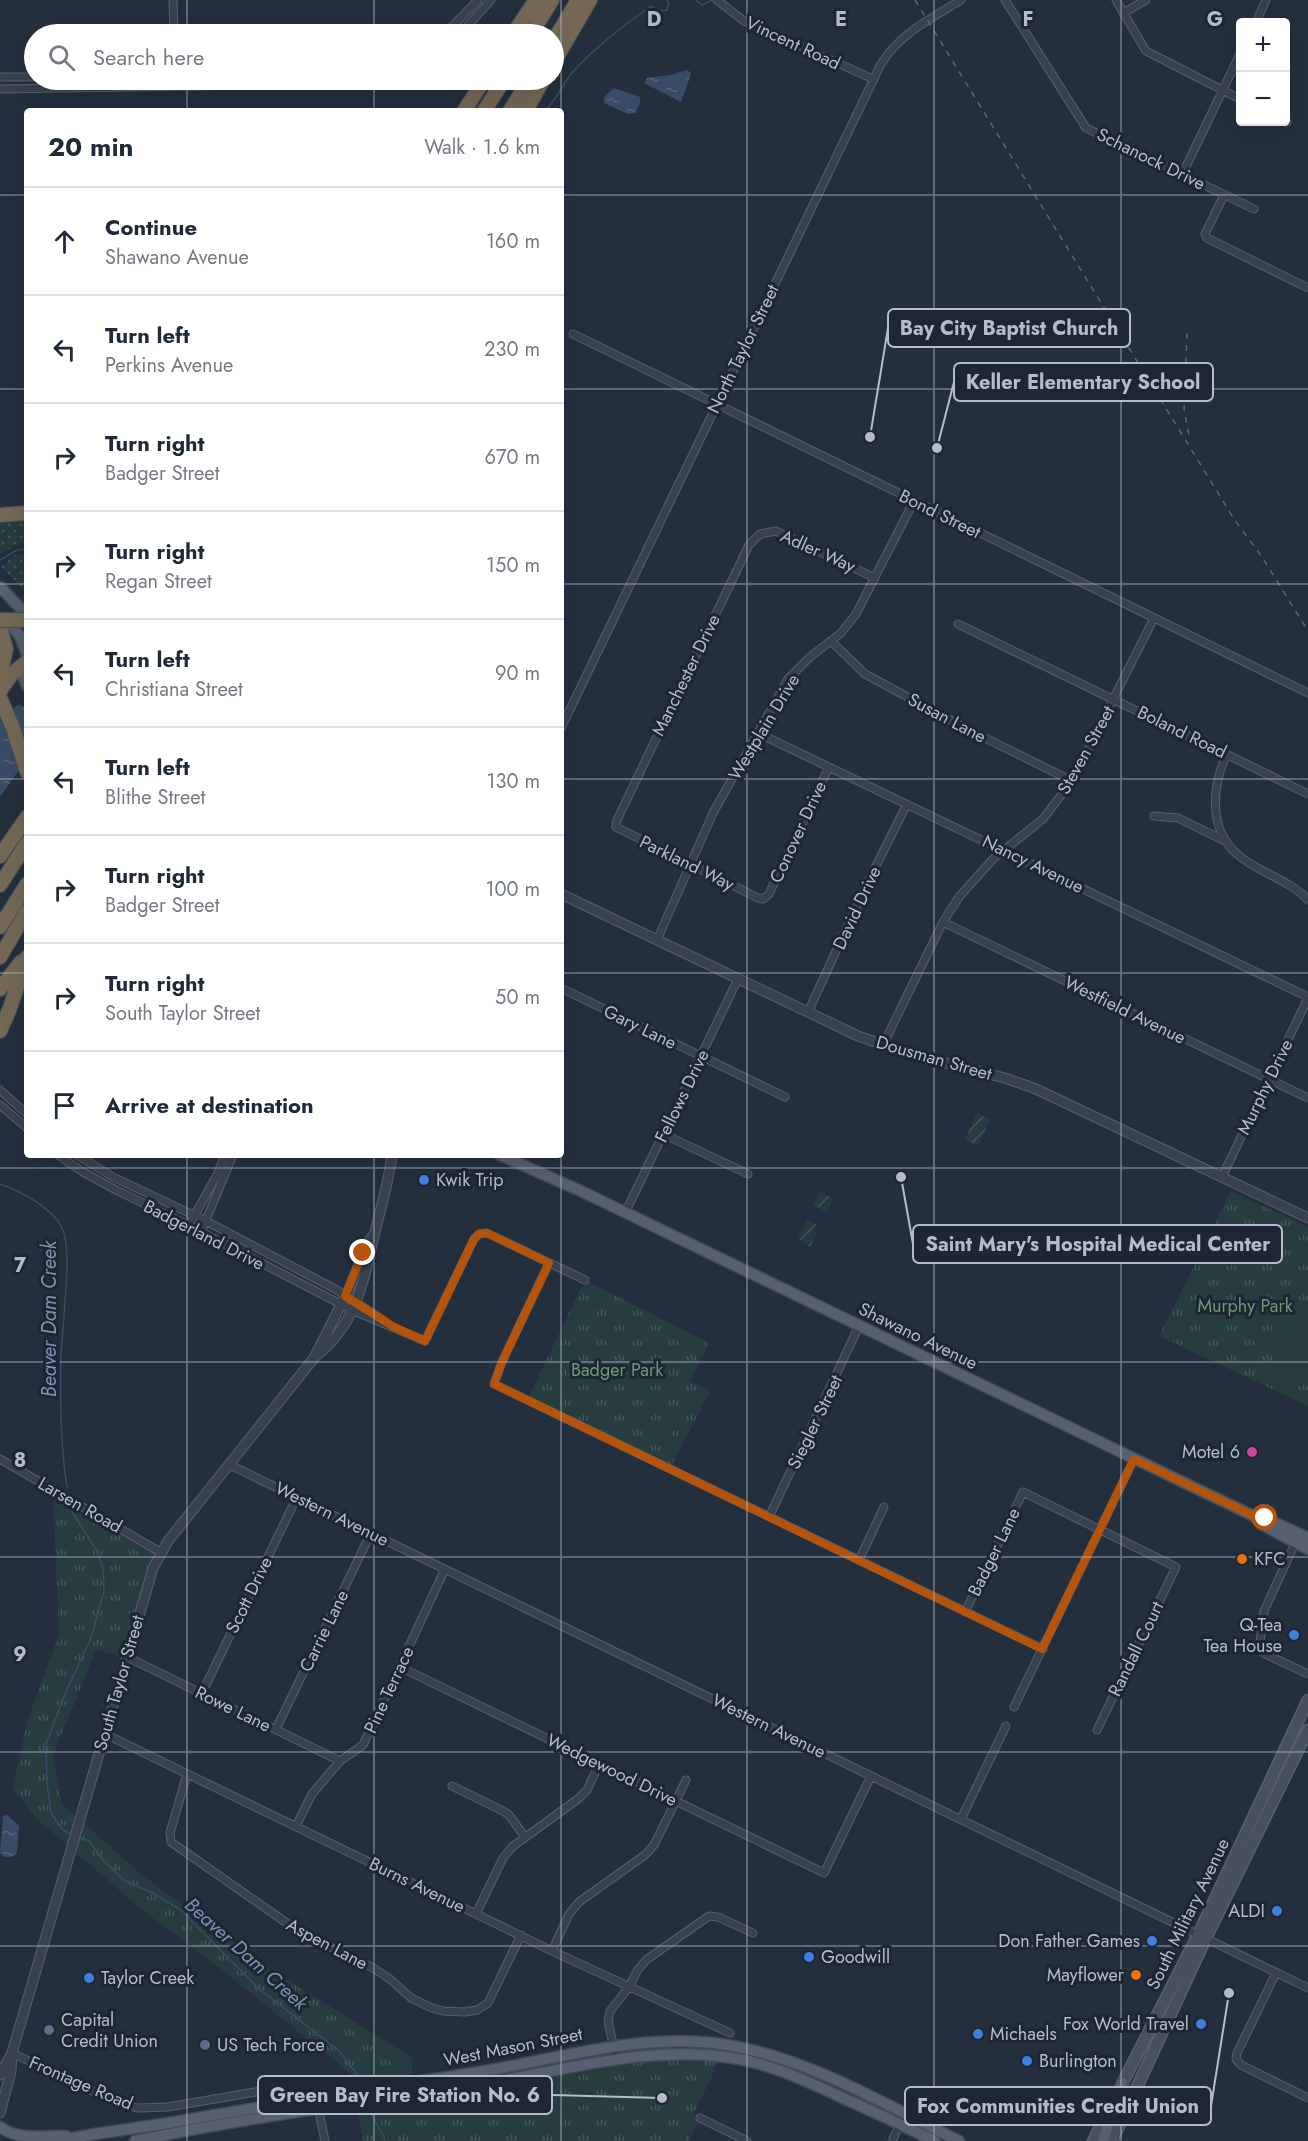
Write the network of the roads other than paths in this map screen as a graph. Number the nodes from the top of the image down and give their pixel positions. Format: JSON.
{"nodes":[{"id":1,"x":173,"y":0,"type":"edge"},
{"id":2,"x":478,"y":0,"type":"edge"},
{"id":3,"x":491,"y":0,"type":"edge"},
{"id":4,"x":536,"y":0,"type":"edge"},
{"id":5,"x":552,"y":0,"type":"edge"},
{"id":6,"x":578,"y":0,"type":"edge"},
{"id":7,"x":590,"y":0,"type":"edge"},
{"id":8,"x":717,"y":0,"type":"edge"},
{"id":9,"x":962,"y":0,"type":"edge"},
{"id":10,"x":1005,"y":0,"type":"edge"},
{"id":11,"x":1116,"y":0,"type":"edge"},
{"id":12,"x":1146,"y":0,"type":"edge"},
{"id":13,"x":1266,"y":0,"type":"edge"},
{"id":14,"x":1124,"y":13,"type":"junction"},
{"id":15,"x":1258,"y":18,"type":"edge"},
{"id":16,"x":174,"y":24,"type":"edge"},
{"id":17,"x":455,"y":24,"type":"edge"},
{"id":18,"x":469,"y":24,"type":"edge"},
{"id":19,"x":520,"y":24,"type":"edge"},
{"id":20,"x":537,"y":24,"type":"edge"},
{"id":21,"x":564,"y":24,"type":"edge"},
{"id":22,"x":564,"y":45,"type":"edge"},
{"id":23,"x":1236,"y":63,"type":"edge"},
{"id":24,"x":0,"y":77,"type":"edge"},
{"id":25,"x":24,"y":77,"type":"edge"},
{"id":26,"x":873,"y":79,"type":"junction"},
{"id":27,"x":24,"y":88,"type":"edge"},
{"id":28,"x":0,"y":89,"type":"edge"},
{"id":29,"x":478,"y":90,"type":"edge"},
{"id":30,"x":498,"y":90,"type":"edge"},
{"id":31,"x":523,"y":90,"type":"edge"},
{"id":32,"x":538,"y":90,"type":"edge"},
{"id":33,"x":1224,"y":90,"type":"junction"},
{"id":34,"x":1236,"y":97,"type":"edge"},
{"id":35,"x":466,"y":108,"type":"edge"},
{"id":36,"x":486,"y":108,"type":"edge"},
{"id":37,"x":512,"y":108,"type":"edge"},
{"id":38,"x":528,"y":108,"type":"edge"},
{"id":39,"x":1182,"y":173,"type":"junction"},
{"id":40,"x":1224,"y":195,"type":"junction"},
{"id":41,"x":1254,"y":209,"type":"dead end"},
{"id":42,"x":1308,"y":288,"type":"edge"},
{"id":43,"x":573,"y":334,"type":"dead end"},
{"id":44,"x":717,"y":405,"type":"junction"},
{"id":45,"x":914,"y":501,"type":"junction"},
{"id":46,"x":24,"y":513,"type":"edge"},
{"id":47,"x":0,"y":515,"type":"edge"},
{"id":48,"x":760,"y":534,"type":"joint"},
{"id":49,"x":875,"y":578,"type":"junction"},
{"id":50,"x":0,"y":587,"type":"edge"},
{"id":51,"x":24,"y":612,"type":"edge"},
{"id":52,"x":0,"y":614,"type":"edge"},
{"id":53,"x":1155,"y":618,"type":"junction"},
{"id":54,"x":0,"y":620,"type":"edge"},
{"id":55,"x":24,"y":620,"type":"edge"},
{"id":56,"x":958,"y":624,"type":"dead end"},
{"id":57,"x":0,"y":627,"type":"edge"},
{"id":58,"x":832,"y":642,"type":"junction"},
{"id":59,"x":24,"y":651,"type":"edge"},
{"id":60,"x":24,"y":661,"type":"edge"},
{"id":61,"x":0,"y":676,"type":"edge"},
{"id":62,"x":0,"y":691,"type":"edge"},
{"id":63,"x":1308,"y":693,"type":"edge"},
{"id":64,"x":0,"y":698,"type":"edge"},
{"id":65,"x":1114,"y":699,"type":"junction"},
{"id":66,"x":564,"y":722,"type":"edge"},
{"id":67,"x":758,"y":733,"type":"junction"},
{"id":68,"x":1227,"y":754,"type":"junction"},
{"id":69,"x":24,"y":763,"type":"edge"},
{"id":70,"x":829,"y":767,"type":"junction"},
{"id":71,"x":1072,"y":781,"type":"junction"},
{"id":72,"x":1308,"y":794,"type":"edge"},
{"id":73,"x":907,"y":804,"type":"junction"},
{"id":74,"x":1154,"y":816,"type":"dead end"},
{"id":75,"x":616,"y":820,"type":"joint"},
{"id":76,"x":24,"y":821,"type":"edge"},
{"id":77,"x":1227,"y":842,"type":"junction"},
{"id":78,"x":24,"y":848,"type":"edge"},
{"id":79,"x":1004,"y":850,"type":"junction"},
{"id":80,"x":0,"y":856,"type":"edge"},
{"id":81,"x":690,"y":866,"type":"junction"},
{"id":82,"x":0,"y":885,"type":"edge"},
{"id":83,"x":24,"y":889,"type":"edge"},
{"id":84,"x":564,"y":895,"type":"edge"},
{"id":85,"x":766,"y":898,"type":"joint"},
{"id":86,"x":1308,"y":900,"type":"edge"},
{"id":87,"x":24,"y":916,"type":"edge"},
{"id":88,"x":943,"y":922,"type":"junction"},
{"id":89,"x":0,"y":927,"type":"edge"},
{"id":90,"x":657,"y":940,"type":"junction"},
{"id":91,"x":0,"y":957,"type":"edge"},
{"id":92,"x":24,"y":960,"type":"edge"},
{"id":93,"x":24,"y":965,"type":"edge"},
{"id":94,"x":738,"y":979,"type":"junction"},
{"id":95,"x":0,"y":989,"type":"edge"},
{"id":96,"x":564,"y":989,"type":"edge"},
{"id":97,"x":1308,"y":997,"type":"edge"},
{"id":98,"x":808,"y":1012,"type":"junction"},
{"id":99,"x":0,"y":1031,"type":"edge"},
{"id":100,"x":884,"y":1045,"type":"junction"},
{"id":101,"x":700,"y":1056,"type":"junction"},
{"id":102,"x":1269,"y":1079,"type":"junction"},
{"id":103,"x":0,"y":1090,"type":"edge"},
{"id":104,"x":785,"y":1097,"type":"dead end"},
{"id":105,"x":1308,"y":1098,"type":"edge"},
{"id":106,"x":0,"y":1104,"type":"edge"},
{"id":107,"x":24,"y":1111,"type":"edge"},
{"id":108,"x":24,"y":1125,"type":"edge"},
{"id":109,"x":663,"y":1134,"type":"junction"},
{"id":110,"x":63,"y":1158,"type":"edge"},
{"id":111,"x":82,"y":1158,"type":"edge"},
{"id":112,"x":224,"y":1158,"type":"edge"},
{"id":113,"x":232,"y":1158,"type":"edge"},
{"id":114,"x":392,"y":1158,"type":"edge"},
{"id":115,"x":507,"y":1158,"type":"edge"},
{"id":116,"x":523,"y":1158,"type":"edge"},
{"id":117,"x":748,"y":1174,"type":"dead end"},
{"id":118,"x":1222,"y":1176,"type":"junction"},
{"id":119,"x":565,"y":1184,"type":"junction"},
{"id":120,"x":625,"y":1213,"type":"junction"},
{"id":121,"x":194,"y":1216,"type":"junction"},
{"id":122,"x":1308,"y":1218,"type":"edge"},
{"id":123,"x":206,"y":1221,"type":"junction"},
{"id":124,"x":189,"y":1226,"type":"junction"},
{"id":125,"x":201,"y":1232,"type":"junction"},
{"id":126,"x":374,"y":1234,"type":"junction"},
{"id":127,"x":549,"y":1263,"type":"junction"},
{"id":128,"x":585,"y":1280,"type":"dead end"},
{"id":129,"x":343,"y":1300,"type":"junction"},
{"id":130,"x":354,"y":1307,"type":"junction"},
{"id":131,"x":859,"y":1326,"type":"junction"},
{"id":132,"x":314,"y":1358,"type":"junction"},
{"id":133,"x":0,"y":1459,"type":"edge"},
{"id":134,"x":1134,"y":1459,"type":"junction"},
{"id":135,"x":230,"y":1465,"type":"junction"},
{"id":136,"x":297,"y":1497,"type":"junction"},
{"id":137,"x":884,"y":1507,"type":"dead end"},
{"id":138,"x":769,"y":1517,"type":"junction"},
{"id":139,"x":1100,"y":1530,"type":"junction"},
{"id":140,"x":371,"y":1533,"type":"junction"},
{"id":141,"x":1301,"y":1538,"type":"edge"},
{"id":142,"x":1308,"y":1549,"type":"edge"},
{"id":143,"x":160,"y":1552,"type":"junction"},
{"id":144,"x":859,"y":1560,"type":"junction"},
{"id":145,"x":445,"y":1569,"type":"junction"},
{"id":146,"x":966,"y":1612,"type":"junction"},
{"id":147,"x":1042,"y":1649,"type":"junction"},
{"id":148,"x":127,"y":1657,"type":"junction"},
{"id":149,"x":400,"y":1667,"type":"junction"},
{"id":150,"x":1308,"y":1674,"type":"edge"},
{"id":151,"x":202,"y":1693,"type":"junction"},
{"id":152,"x":1308,"y":1700,"type":"edge"},
{"id":153,"x":1014,"y":1707,"type":"dead end"},
{"id":154,"x":1005,"y":1726,"type":"dead end"},
{"id":155,"x":276,"y":1729,"type":"junction"},
{"id":156,"x":1096,"y":1730,"type":"dead end"},
{"id":157,"x":1308,"y":1730,"type":"edge"},
{"id":158,"x":105,"y":1734,"type":"junction"},
{"id":159,"x":340,"y":1761,"type":"junction"},
{"id":160,"x":599,"y":1764,"type":"junction"},
{"id":161,"x":187,"y":1774,"type":"junction"},
{"id":162,"x":871,"y":1776,"type":"junction"},
{"id":163,"x":686,"y":1780,"type":"dead end"},
{"id":164,"x":452,"y":1786,"type":"dead end"},
{"id":165,"x":675,"y":1801,"type":"junction"},
{"id":166,"x":961,"y":1819,"type":"junction"},
{"id":167,"x":296,"y":1826,"type":"junction"},
{"id":168,"x":525,"y":1837,"type":"junction"},
{"id":169,"x":476,"y":1914,"type":"junction"},
{"id":170,"x":753,"y":1933,"type":"dead end"},
{"id":171,"x":521,"y":1935,"type":"junction"},
{"id":172,"x":1202,"y":1936,"type":"junction"},
{"id":173,"x":552,"y":1951,"type":"junction"},
{"id":174,"x":1276,"y":1972,"type":"junction"},
{"id":175,"x":629,"y":1987,"type":"junction"},
{"id":176,"x":1308,"y":1988,"type":"edge"},
{"id":177,"x":730,"y":2033,"type":"dead end"},
{"id":178,"x":612,"y":2046,"type":"junction"},
{"id":179,"x":12,"y":2053,"type":"junction"},
{"id":180,"x":615,"y":2058,"type":"junction"},
{"id":181,"x":0,"y":2075,"type":"edge"},
{"id":182,"x":1122,"y":2083,"type":"junction"},
{"id":183,"x":1308,"y":2098,"type":"edge"},
{"id":184,"x":318,"y":2103,"type":"junction"},
{"id":185,"x":0,"y":2113,"type":"edge"},
{"id":186,"x":700,"y":2118,"type":"dead end"},
{"id":187,"x":900,"y":2124,"type":"junction"},
{"id":188,"x":0,"y":2127,"type":"edge"},
{"id":189,"x":76,"y":2137,"type":"junction"},
{"id":190,"x":732,"y":2138,"type":"edge"},
{"id":191,"x":58,"y":2141,"type":"edge"},
{"id":192,"x":135,"y":2141,"type":"edge"},
{"id":193,"x":325,"y":2141,"type":"edge"},
{"id":194,"x":747,"y":2141,"type":"edge"},
{"id":195,"x":892,"y":2141,"type":"edge"},
{"id":196,"x":935,"y":2141,"type":"edge"},
{"id":197,"x":959,"y":2141,"type":"edge"},
{"id":198,"x":1093,"y":2141,"type":"edge"},
{"id":199,"x":1103,"y":2141,"type":"edge"},
{"id":200,"x":1112,"y":2141,"type":"edge"}],
"edges":[{"from":1,"to":16,"type":"street"},
{"from":2,"to":17,"type":"street"},
{"from":3,"to":18,"type":"street"},
{"from":4,"to":19,"type":"highway"},
{"from":5,"to":20,"type":"highway"},
{"from":6,"to":21,"type":"highway"},
{"from":7,"to":22,"type":"highway"},
{"from":8,"to":26,"type":"street","name":"Vincent Road"},
{"from":9,"to":26,"type":"street","name":"North Taylor Street"},
{"from":10,"to":39,"type":"street","name":"Schanock Drive"},
{"from":11,"to":14,"type":"street"},
{"from":12,"to":14,"type":"street"},
{"from":13,"to":15,"type":"street"},
{"from":14,"to":33,"type":"street"},
{"from":23,"to":33,"type":"street"},
{"from":24,"to":25,"type":"street"},
{"from":26,"to":44,"type":"street","name":"North Taylor Street"},
{"from":27,"to":28,"type":"street"},
{"from":29,"to":35,"type":"highway"},
{"from":30,"to":36,"type":"highway"},
{"from":31,"to":37,"type":"highway"},
{"from":32,"to":38,"type":"highway"},
{"from":33,"to":34,"type":"street"},
{"from":33,"to":39,"type":"street"},
{"from":39,"to":40,"type":"street","name":"Schanock Drive"},
{"from":40,"to":41,"type":"street","name":"Schanock Drive"},
{"from":40,"to":42,"type":"street"},
{"from":43,"to":44,"type":"street","name":"Bond Street"},
{"from":44,"to":45,"type":"street","name":"Bond Street"},
{"from":44,"to":66,"type":"street","name":"North Taylor Street"},
{"from":45,"to":49,"type":"street","name":"Westplain Drive"},
{"from":45,"to":53,"type":"street","name":"Bond Street"},
{"from":46,"to":47,"type":"highway"},
{"from":48,"to":49,"type":"street","name":"Adler Way"},
{"from":48,"to":75,"type":"street","name":"Manchester Drive"},
{"from":49,"to":58,"type":"street","name":"Westplain Drive"},
{"from":50,"to":51,"type":"main road"},
{"from":52,"to":59,"type":"main road"},
{"from":53,"to":63,"type":"street","name":"Bond Street"},
{"from":53,"to":65,"type":"street","name":"Steven Street"},
{"from":54,"to":55,"type":"highway","bridge":true},
{"from":56,"to":65,"type":"street","name":"Boland Road"},
{"from":57,"to":61,"type":"highway"},
{"from":58,"to":67,"type":"street","name":"Westplain Drive"},
{"from":58,"to":71,"type":"street","name":"Susan Lane"},
{"from":60,"to":62,"type":"highway"},
{"from":64,"to":69,"type":"highway"},
{"from":65,"to":68,"type":"street","name":"Boland Road"},
{"from":65,"to":71,"type":"street","name":"Steven Street"},
{"from":67,"to":70,"type":"street","name":"Nancy Avenue"},
{"from":67,"to":81,"type":"street","name":"Westplain Drive"},
{"from":68,"to":72,"type":"street","name":"Boland Road"},
{"from":68,"to":77,"type":"street"},
{"from":70,"to":73,"type":"street","name":"Nancy Avenue"},
{"from":70,"to":85,"type":"street","name":"Conover Drive"},
{"from":71,"to":79,"type":"street","name":"Steven Street"},
{"from":73,"to":79,"type":"street","name":"Nancy Avenue"},
{"from":73,"to":98,"type":"street","name":"David Drive"},
{"from":74,"to":77,"type":"street"},
{"from":75,"to":81,"type":"street","name":"Parkland Way"},
{"from":76,"to":80,"type":"highway"},
{"from":77,"to":86,"type":"street"},
{"from":78,"to":82,"type":"highway"},
{"from":79,"to":88,"type":"street","name":"Steven Street"},
{"from":79,"to":97,"type":"street","name":"Nancy Avenue"},
{"from":81,"to":85,"type":"street","name":"Parkland Way"},
{"from":81,"to":90,"type":"street","name":"Westplain Drive"},
{"from":83,"to":89,"type":"highway"},
{"from":84,"to":90,"type":"street","name":"Dousman Street"},
{"from":87,"to":91,"type":"highway"},
{"from":88,"to":100,"type":"street","name":"Steven Street"},
{"from":88,"to":102,"type":"street","name":"Westfield Avenue"},
{"from":90,"to":94,"type":"street","name":"Dousman Street"},
{"from":92,"to":95,"type":"highway"},
{"from":93,"to":99,"type":"highway"},
{"from":94,"to":98,"type":"street","name":"Dousman Street"},
{"from":94,"to":101,"type":"street","name":"Fellows Drive"},
{"from":96,"to":101,"type":"street","name":"Gary Lane"},
{"from":97,"to":102,"type":"street","name":"Murphy Drive"},
{"from":98,"to":100,"type":"street","name":"Dousman Street"},
{"from":100,"to":118,"type":"street","name":"Dousman Street"},
{"from":101,"to":104,"type":"street","name":"Gary Lane"},
{"from":101,"to":109,"type":"street","name":"Fellows Drive"},
{"from":102,"to":105,"type":"street","name":"Westfield Avenue"},
{"from":102,"to":118,"type":"street","name":"Murphy Drive"},
{"from":103,"to":107,"type":"street"},
{"from":106,"to":108,"type":"street"},
{"from":109,"to":117,"type":"street"},
{"from":109,"to":120,"type":"street","name":"Fellows Drive"},
{"from":110,"to":124,"type":"street","name":"Badgerland Drive"},
{"from":111,"to":121,"type":"street","name":"Badgerland Drive"},
{"from":112,"to":121,"type":"street"},
{"from":113,"to":123,"type":"street"},
{"from":114,"to":126,"type":"street","name":"South Taylor Street"},
{"from":115,"to":119,"type":"main road","name":"Shawano Avenue"},
{"from":116,"to":119,"type":"main road","name":"Shawano Avenue"},
{"from":118,"to":122,"type":"street","name":"Dousman Street"},
{"from":119,"to":120,"type":"main road","name":"Shawano Avenue"},
{"from":120,"to":131,"type":"main road","name":"Shawano Avenue"},
{"from":121,"to":123,"type":"street","name":"Badgerland Drive"},
{"from":121,"to":124,"type":"street"},
{"from":123,"to":125,"type":"street"},
{"from":123,"to":129,"type":"street","name":"Badgerland Drive"},
{"from":124,"to":125,"type":"street","name":"Badgerland Drive"},
{"from":125,"to":129,"type":"street","name":"Badgerland Drive"},
{"from":126,"to":129,"type":"street","name":"South Taylor Street"},
{"from":126,"to":130,"type":"street","name":"South Taylor Street"},
{"from":127,"to":128,"type":"street"},
{"from":127,"to":130,"type":"street","name":"Badgerland Drive"},
{"from":127,"to":138,"type":"street"},
{"from":129,"to":130,"type":"street","name":"Badgerland Drive"},
{"from":129,"to":132,"type":"street","name":"South Taylor Street"},
{"from":130,"to":132,"type":"street","name":"South Taylor Street"},
{"from":131,"to":134,"type":"main road","name":"Shawano Avenue"},
{"from":131,"to":138,"type":"street","name":"Siegler Street"},
{"from":132,"to":135,"type":"street","name":"South Taylor Street"},
{"from":133,"to":143,"type":"street","name":"Larsen Road"},
{"from":134,"to":139,"type":"street"},
{"from":134,"to":141,"type":"main road","name":"Shawano Avenue"},
{"from":135,"to":136,"type":"street","name":"Western Avenue"},
{"from":135,"to":143,"type":"street","name":"South Taylor Street"},
{"from":136,"to":140,"type":"street","name":"Western Avenue"},
{"from":136,"to":151,"type":"street","name":"Scott Drive"},
{"from":137,"to":144,"type":"street"},
{"from":138,"to":144,"type":"street"},
{"from":139,"to":146,"type":"street","name":"Badger Lane"},
{"from":139,"to":147,"type":"street"},
{"from":139,"to":156,"type":"street","name":"Randall Court"},
{"from":140,"to":145,"type":"street","name":"Western Avenue"},
{"from":140,"to":155,"type":"street","name":"Carrie Lane"},
{"from":141,"to":142,"type":"main road","name":"Shawano Avenue"},
{"from":141,"to":150,"type":"street"},
{"from":143,"to":148,"type":"street","name":"South Taylor Street"},
{"from":144,"to":146,"type":"street"},
{"from":145,"to":149,"type":"street","name":"Pine Terrace"},
{"from":145,"to":162,"type":"street","name":"Western Avenue"},
{"from":146,"to":147,"type":"street"},
{"from":147,"to":153,"type":"street"},
{"from":148,"to":151,"type":"street","name":"Rowe Lane"},
{"from":148,"to":158,"type":"street","name":"South Taylor Street"},
{"from":149,"to":159,"type":"street","name":"Pine Terrace"},
{"from":149,"to":160,"type":"street","name":"Wedgewood Drive"},
{"from":151,"to":155,"type":"street","name":"Rowe Lane"},
{"from":152,"to":172,"type":"main road","name":"South Military Avenue"},
{"from":154,"to":166,"type":"street"},
{"from":155,"to":159,"type":"street","name":"Rowe Lane"},
{"from":157,"to":172,"type":"main road","name":"South Military Avenue"},
{"from":158,"to":161,"type":"street","name":"Burns Avenue"},
{"from":158,"to":179,"type":"street","name":"South Taylor Street"},
{"from":159,"to":167,"type":"street","name":"Pine Terrace"},
{"from":160,"to":165,"type":"street","name":"Wedgewood Drive"},
{"from":160,"to":168,"type":"street"},
{"from":161,"to":167,"type":"street","name":"Burns Avenue"},
{"from":161,"to":171,"type":"street","name":"Aspen Lane"},
{"from":162,"to":165,"type":"street","name":"Wedgewood Drive"},
{"from":162,"to":166,"type":"street","name":"Western Avenue"},
{"from":163,"to":165,"type":"street"},
{"from":164,"to":168,"type":"street"},
{"from":165,"to":173,"type":"street"},
{"from":166,"to":172,"type":"street","name":"Western Avenue"},
{"from":167,"to":169,"type":"street","name":"Burns Avenue"},
{"from":168,"to":169,"type":"street"},
{"from":169,"to":171,"type":"street","name":"Burns Avenue"},
{"from":170,"to":175,"type":"street"},
{"from":171,"to":173,"type":"street","name":"Burns Avenue"},
{"from":172,"to":174,"type":"street","name":"Western Avenue"},
{"from":172,"to":182,"type":"main road","name":"South Military Avenue"},
{"from":172,"to":200,"type":"main road","name":"South Military Avenue"},
{"from":173,"to":175,"type":"street","name":"Burns Avenue"},
{"from":174,"to":176,"type":"street","name":"Western Avenue"},
{"from":174,"to":183,"type":"street"},
{"from":175,"to":177,"type":"street","name":"Burns Avenue"},
{"from":175,"to":178,"type":"street"},
{"from":178,"to":180,"type":"street"},
{"from":178,"to":184,"type":"main road","name":"West Mason Street"},
{"from":178,"to":197,"type":"main road","name":"West Mason Street"},
{"from":179,"to":181,"type":"street","name":"South Taylor Street"},
{"from":179,"to":184,"type":"street","name":"Frontage Road"},
{"from":179,"to":185,"type":"street","name":"South Taylor Street"},
{"from":180,"to":184,"type":"main road","name":"West Mason Street"},
{"from":180,"to":187,"type":"main road","name":"West Mason Street"},
{"from":182,"to":198,"type":"main road","name":"South Military Avenue"},
{"from":182,"to":199,"type":"main road"},
{"from":184,"to":189,"type":"main road","name":"West Mason Street"},
{"from":184,"to":192,"type":"main road","name":"West Mason Street"},
{"from":184,"to":193,"type":"street"},
{"from":186,"to":190,"type":"street"},
{"from":187,"to":195,"type":"street"},
{"from":187,"to":196,"type":"main road","name":"West Mason Street"},
{"from":188,"to":189,"type":"main road"},
{"from":189,"to":191,"type":"main road","name":"West Mason Street"},
{"from":190,"to":194,"type":"street"}]}
